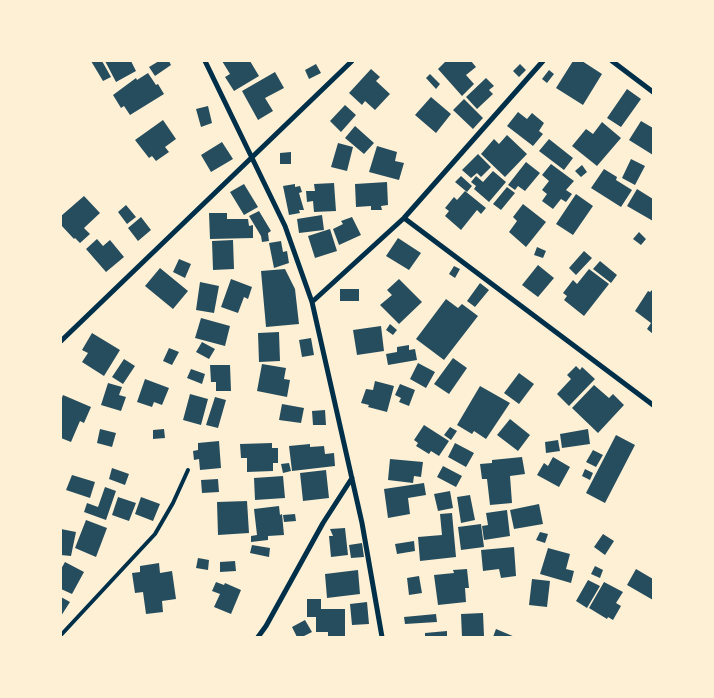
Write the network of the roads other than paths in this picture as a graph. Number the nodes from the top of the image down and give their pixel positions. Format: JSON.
{"nodes":[{"id":1,"x":205,"y":61,"type":"edge"},
{"id":2,"x":352,"y":61,"type":"edge"},
{"id":3,"x":544,"y":61,"type":"edge"},
{"id":4,"x":612,"y":61,"type":"edge"},
{"id":5,"x":653,"y":92,"type":"edge"},
{"id":6,"x":251,"y":157,"type":"junction"},
{"id":7,"x":404,"y":218,"type":"junction"},
{"id":8,"x":312,"y":302,"type":"junction"},
{"id":9,"x":61,"y":341,"type":"edge"},
{"id":10,"x":653,"y":405,"type":"edge"},
{"id":11,"x":188,"y":470,"type":"dead end"},
{"id":12,"x":352,"y":478,"type":"junction"},
{"id":13,"x":61,"y":635,"type":"edge"},
{"id":14,"x":258,"y":637,"type":"edge"},
{"id":15,"x":382,"y":637,"type":"edge"}],
"edges":[{"from":1,"to":6,"type":"street"},
{"from":2,"to":6,"type":"street"},
{"from":3,"to":7,"type":"street"},
{"from":4,"to":5,"type":"street"},
{"from":6,"to":8,"type":"street"},
{"from":6,"to":9,"type":"street"},
{"from":7,"to":8,"type":"street"},
{"from":7,"to":10,"type":"street"},
{"from":8,"to":12,"type":"street"},
{"from":11,"to":13,"type":"lane"},
{"from":12,"to":14,"type":"street"},
{"from":12,"to":15,"type":"street"}]}
